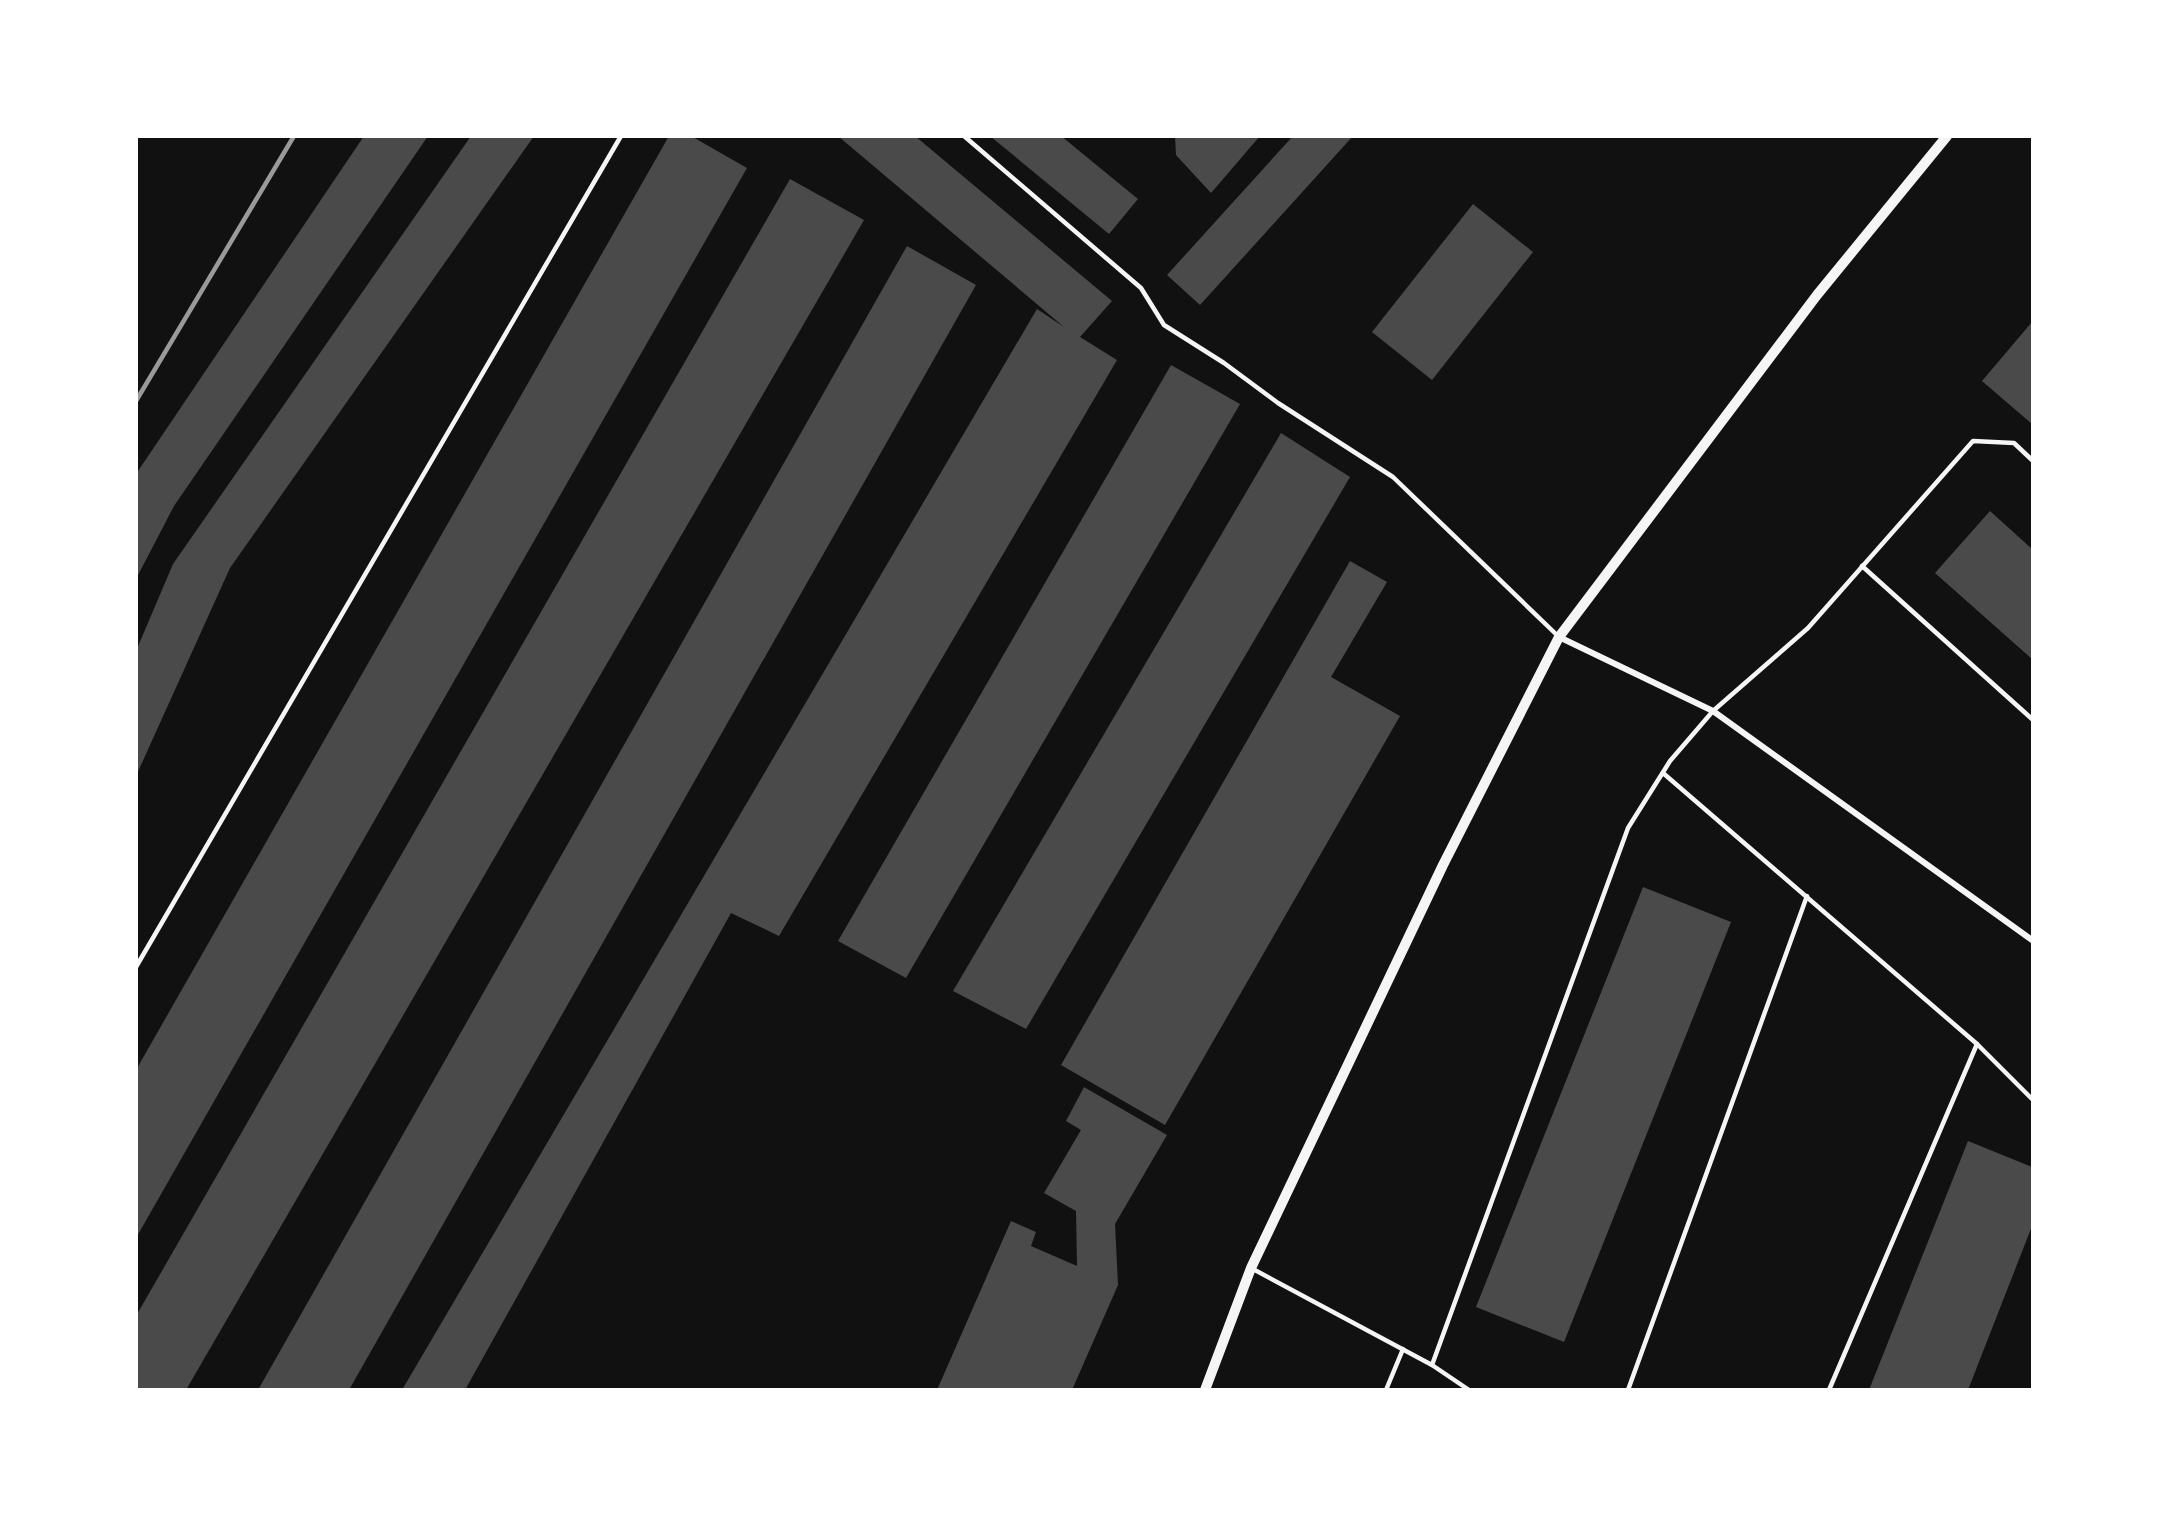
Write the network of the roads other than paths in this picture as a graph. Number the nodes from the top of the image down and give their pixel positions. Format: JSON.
{"nodes":[{"id":1,"x":621,"y":136,"type":"edge"},
{"id":2,"x":964,"y":136,"type":"edge"},
{"id":3,"x":1947,"y":136,"type":"edge"},
{"id":4,"x":2032,"y":460,"type":"edge"},
{"id":5,"x":1862,"y":566,"type":"junction"},
{"id":6,"x":1559,"y":637,"type":"junction"},
{"id":7,"x":1713,"y":711,"type":"junction"},
{"id":8,"x":2032,"y":719,"type":"edge"},
{"id":9,"x":1662,"y":773,"type":"junction"},
{"id":10,"x":1807,"y":896,"type":"junction"},
{"id":11,"x":2032,"y":940,"type":"edge"},
{"id":12,"x":136,"y":967,"type":"edge"},
{"id":13,"x":1977,"y":1044,"type":"junction"},
{"id":14,"x":2032,"y":1099,"type":"edge"},
{"id":15,"x":1251,"y":1268,"type":"junction"},
{"id":16,"x":1403,"y":1349,"type":"junction"},
{"id":17,"x":1432,"y":1365,"type":"junction"},
{"id":18,"x":1205,"y":1389,"type":"edge"},
{"id":19,"x":1386,"y":1389,"type":"edge"},
{"id":20,"x":1468,"y":1389,"type":"edge"},
{"id":21,"x":1628,"y":1389,"type":"edge"},
{"id":22,"x":1829,"y":1389,"type":"edge"}],
"edges":[{"from":1,"to":12,"type":"lane"},
{"from":2,"to":6,"type":"lane"},
{"from":3,"to":6,"type":"street"},
{"from":4,"to":5,"type":"lane"},
{"from":5,"to":7,"type":"lane"},
{"from":5,"to":8,"type":"lane"},
{"from":6,"to":7,"type":"street"},
{"from":6,"to":15,"type":"street"},
{"from":7,"to":9,"type":"lane"},
{"from":7,"to":11,"type":"street"},
{"from":9,"to":10,"type":"lane"},
{"from":9,"to":17,"type":"lane"},
{"from":10,"to":13,"type":"lane"},
{"from":10,"to":21,"type":"lane"},
{"from":13,"to":14,"type":"lane"},
{"from":13,"to":22,"type":"lane"},
{"from":15,"to":16,"type":"lane"},
{"from":15,"to":18,"type":"street"},
{"from":16,"to":17,"type":"lane"},
{"from":16,"to":19,"type":"lane"},
{"from":17,"to":20,"type":"lane"}]}
